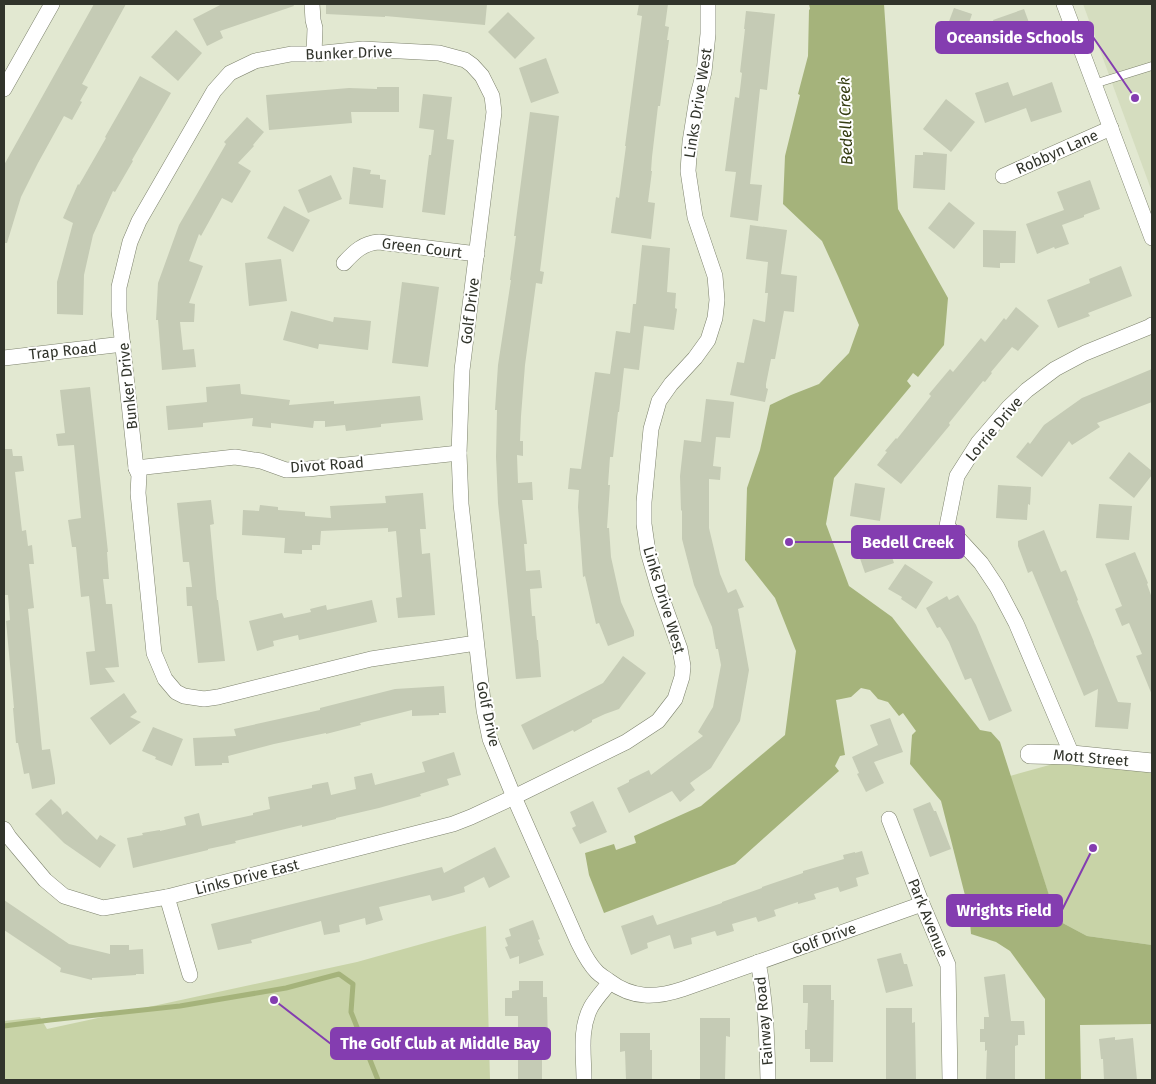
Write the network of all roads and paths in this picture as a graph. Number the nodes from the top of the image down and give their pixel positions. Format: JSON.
{"nodes":[{"id":1,"x":52,"y":4,"type":"edge"},
{"id":2,"x":312,"y":4,"type":"edge"},
{"id":3,"x":708,"y":4,"type":"edge"},
{"id":4,"x":1064,"y":4,"type":"edge"},
{"id":5,"x":314,"y":54,"type":"junction"},
{"id":6,"x":1152,"y":66,"type":"edge"},
{"id":7,"x":1094,"y":84,"type":"junction"},
{"id":8,"x":4,"y":89,"type":"edge"},
{"id":9,"x":489,"y":90,"type":"joint"},
{"id":10,"x":1111,"y":128,"type":"junction"},
{"id":11,"x":1003,"y":176,"type":"dead end"},
{"id":12,"x":1152,"y":236,"type":"edge"},
{"id":13,"x":476,"y":254,"type":"junction"},
{"id":14,"x":344,"y":263,"type":"dead end"},
{"id":15,"x":1152,"y":325,"type":"edge"},
{"id":16,"x":123,"y":344,"type":"junction"},
{"id":17,"x":4,"y":358,"type":"edge"},
{"id":18,"x":460,"y":453,"type":"junction"},
{"id":19,"x":136,"y":468,"type":"junction"},
{"id":20,"x":476,"y":643,"type":"junction"},
{"id":21,"x":1030,"y":754,"type":"dead end"},
{"id":22,"x":1072,"y":755,"type":"junction"},
{"id":23,"x":1152,"y":763,"type":"edge"},
{"id":24,"x":514,"y":797,"type":"junction"},
{"id":25,"x":889,"y":819,"type":"dead end"},
{"id":26,"x":4,"y":829,"type":"edge"},
{"id":27,"x":167,"y":897,"type":"junction"},
{"id":28,"x":922,"y":904,"type":"junction"},
{"id":29,"x":758,"y":962,"type":"junction"},
{"id":30,"x":190,"y":975,"type":"dead end"},
{"id":31,"x":610,"y":982,"type":"junction"},
{"id":32,"x":584,"y":1080,"type":"edge"},
{"id":33,"x":768,"y":1080,"type":"edge"},
{"id":34,"x":950,"y":1080,"type":"edge"}],
"edges":[{"from":1,"to":8,"type":"street"},
{"from":2,"to":5,"type":"street"},
{"from":3,"to":24,"type":"street","name":"Links Drive West"},
{"from":4,"to":7,"type":"street"},
{"from":5,"to":9,"type":"street","name":"Bunker Drive"},
{"from":5,"to":16,"type":"street","name":"Bunker Drive"},
{"from":6,"to":7,"type":"lane"},
{"from":7,"to":10,"type":"street"},
{"from":9,"to":13,"type":"street","name":"Golf Drive"},
{"from":10,"to":11,"type":"street","name":"Robbyn Lane"},
{"from":10,"to":12,"type":"street"},
{"from":13,"to":14,"type":"street","name":"Green Court"},
{"from":13,"to":18,"type":"street","name":"Golf Drive"},
{"from":15,"to":22,"type":"street","name":"Lorrie Drive"},
{"from":16,"to":17,"type":"street","name":"Trap Road"},
{"from":16,"to":19,"type":"street","name":"Bunker Drive"},
{"from":18,"to":19,"type":"street","name":"Divot Road"},
{"from":18,"to":20,"type":"street","name":"Golf Drive"},
{"from":19,"to":20,"type":"street","name":"Bunker Drive"},
{"from":20,"to":24,"type":"street","name":"Golf Drive"},
{"from":21,"to":22,"type":"street","name":"Mott Street"},
{"from":22,"to":23,"type":"street","name":"Mott Street"},
{"from":24,"to":27,"type":"street","name":"Links Drive East"},
{"from":24,"to":31,"type":"street","name":"Golf Drive"},
{"from":25,"to":28,"type":"street","name":"Park Avenue"},
{"from":26,"to":27,"type":"street","name":"Links Drive East"},
{"from":27,"to":30,"type":"street"},
{"from":28,"to":29,"type":"street","name":"Golf Drive"},
{"from":28,"to":34,"type":"street","name":"Park Avenue"},
{"from":29,"to":31,"type":"street","name":"Golf Drive"},
{"from":29,"to":33,"type":"street","name":"Fairway Road"},
{"from":31,"to":32,"type":"street"}]}
